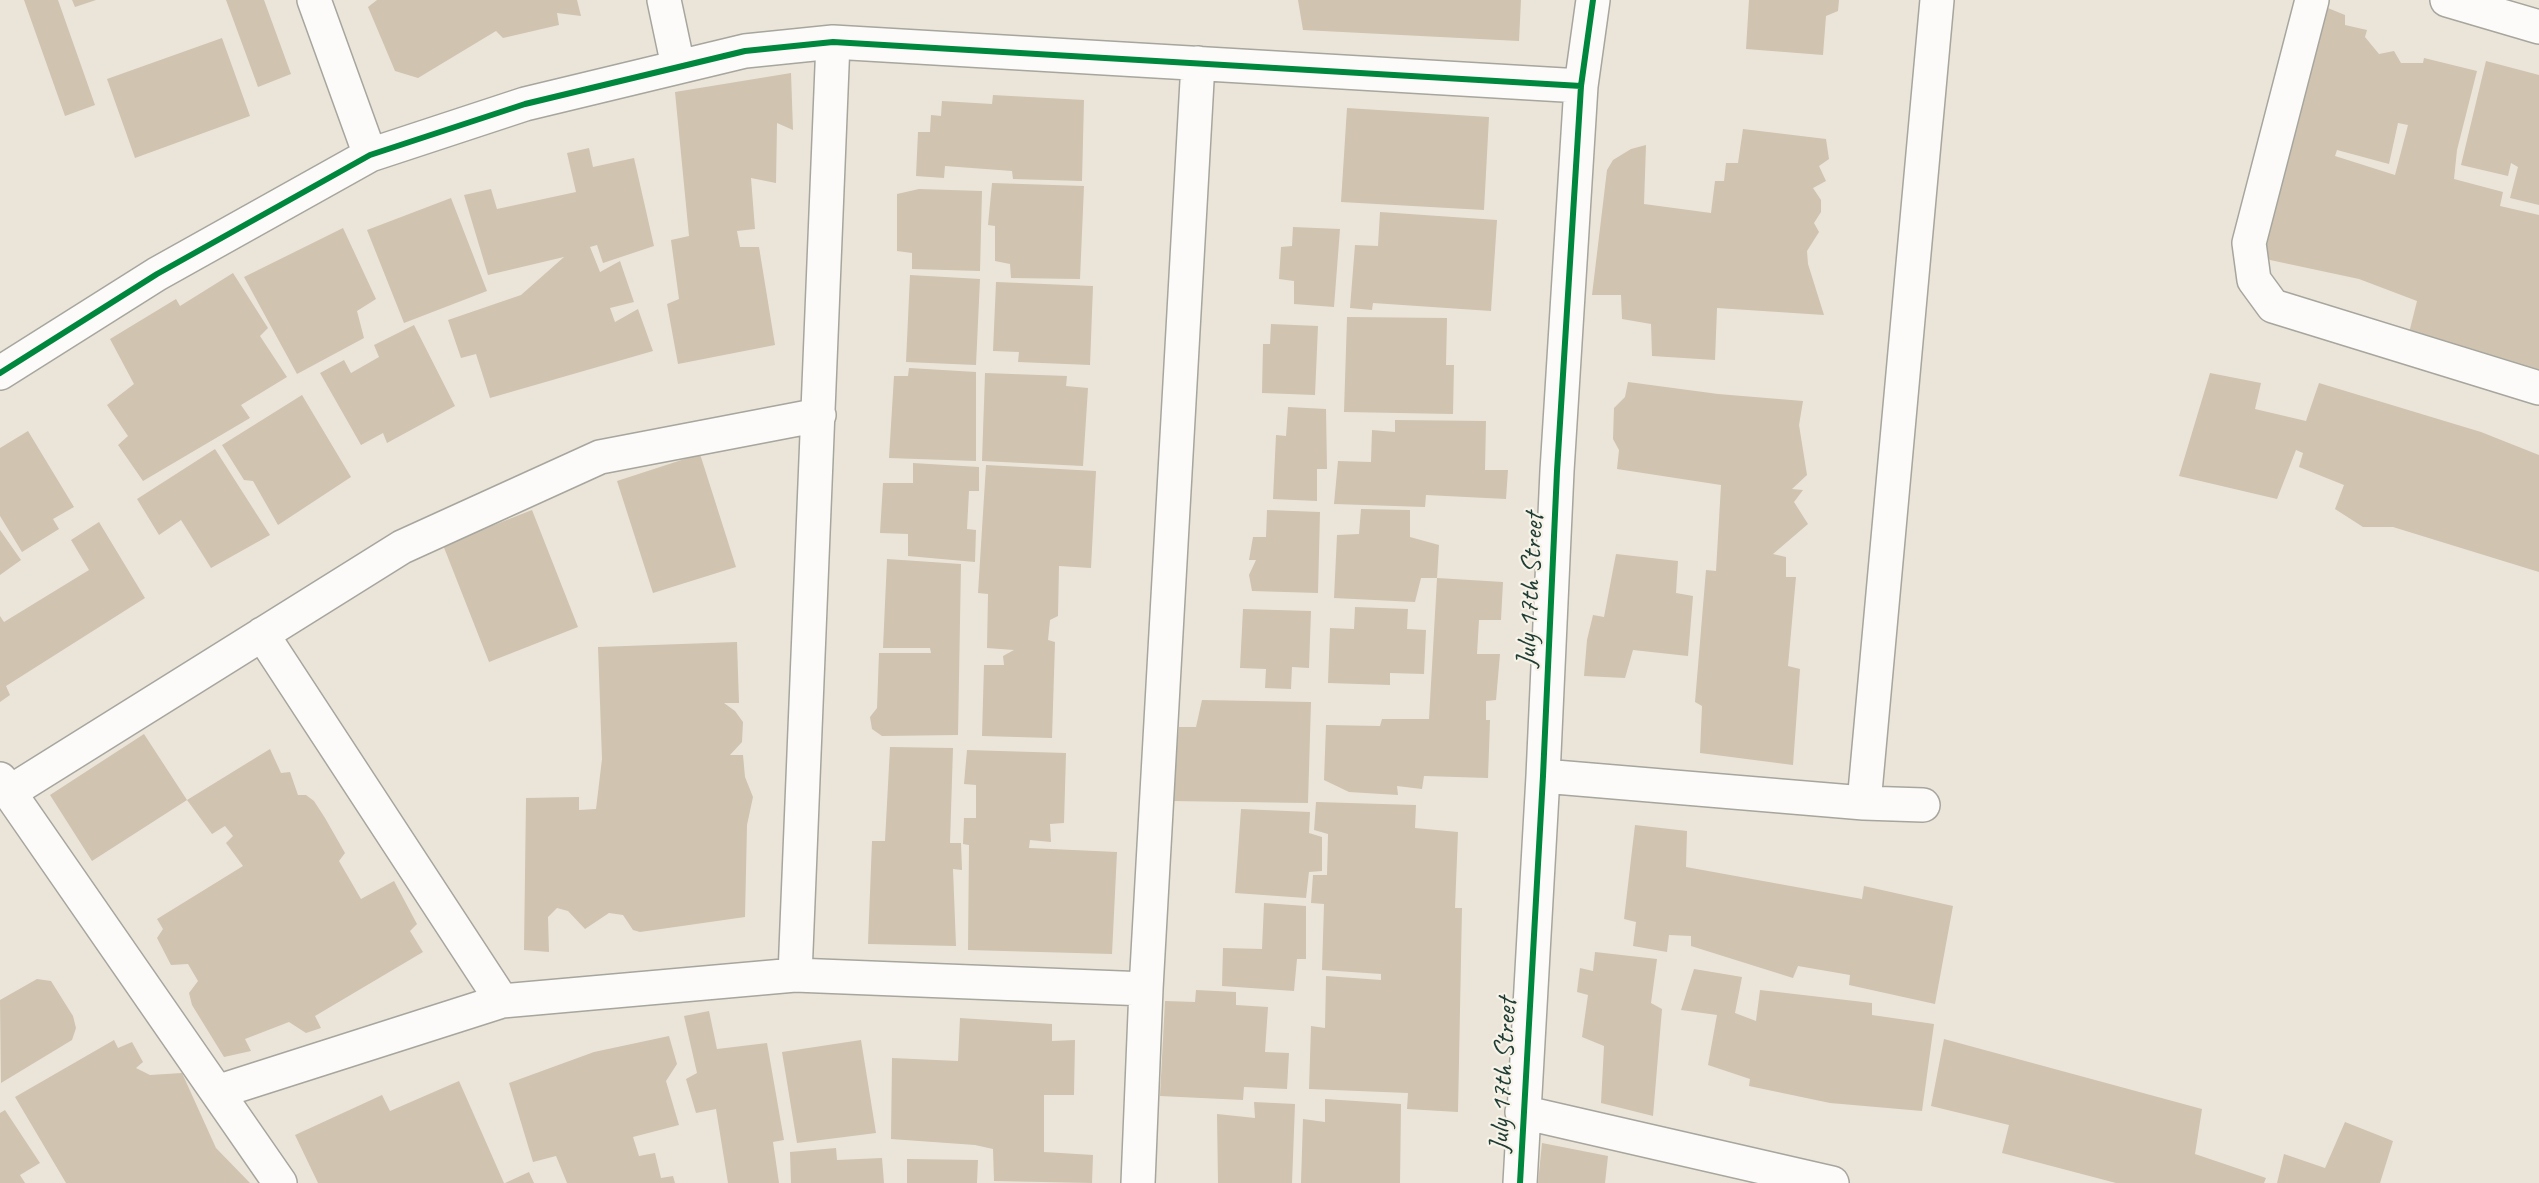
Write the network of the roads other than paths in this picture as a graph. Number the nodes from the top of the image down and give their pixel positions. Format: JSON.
{"nodes":[{"id":1,"x":314,"y":0,"type":"edge"},
{"id":2,"x":664,"y":0,"type":"edge"},
{"id":3,"x":1593,"y":0,"type":"edge"},
{"id":4,"x":1937,"y":0,"type":"edge"},
{"id":5,"x":2312,"y":0,"type":"edge"},
{"id":6,"x":2447,"y":0,"type":"edge"},
{"id":7,"x":2539,"y":27,"type":"edge"},
{"id":8,"x":833,"y":42,"type":"junction"},
{"id":9,"x":1198,"y":63,"type":"junction"},
{"id":10,"x":678,"y":66,"type":"junction"},
{"id":11,"x":1581,"y":86,"type":"junction"},
{"id":12,"x":370,"y":156,"type":"junction"},
{"id":13,"x":0,"y":374,"type":"edge"},
{"id":14,"x":2539,"y":388,"type":"edge"},
{"id":15,"x":819,"y":415,"type":"junction"},
{"id":16,"x":262,"y":634,"type":"junction"},
{"id":17,"x":1544,"y":776,"type":"junction"},
{"id":18,"x":5,"y":785,"type":"edge"},
{"id":19,"x":1864,"y":803,"type":"junction"},
{"id":20,"x":1923,"y":805,"type":"dead end"},
{"id":21,"x":795,"y":975,"type":"junction"},
{"id":22,"x":1146,"y":989,"type":"junction"},
{"id":23,"x":502,"y":1001,"type":"junction"},
{"id":24,"x":218,"y":1092,"type":"junction"},
{"id":25,"x":1522,"y":1112,"type":"junction"},
{"id":26,"x":280,"y":1183,"type":"edge"},
{"id":27,"x":1138,"y":1183,"type":"edge"},
{"id":28,"x":1520,"y":1183,"type":"edge"},
{"id":29,"x":1832,"y":1183,"type":"edge"}],
"edges":[{"from":1,"to":12,"type":"street"},
{"from":2,"to":10,"type":"street"},
{"from":3,"to":11,"type":"street","name":"July 17th Street"},
{"from":4,"to":19,"type":"street"},
{"from":5,"to":14,"type":"street"},
{"from":6,"to":7,"type":"street"},
{"from":8,"to":9,"type":"street"},
{"from":8,"to":10,"type":"street"},
{"from":8,"to":15,"type":"street"},
{"from":9,"to":11,"type":"street"},
{"from":9,"to":22,"type":"street"},
{"from":10,"to":12,"type":"street"},
{"from":11,"to":17,"type":"street","name":"July 17th Street"},
{"from":12,"to":13,"type":"street"},
{"from":15,"to":16,"type":"street"},
{"from":15,"to":21,"type":"street"},
{"from":16,"to":18,"type":"street"},
{"from":16,"to":23,"type":"street"},
{"from":17,"to":19,"type":"street"},
{"from":17,"to":25,"type":"street","name":"July 17th Street"},
{"from":18,"to":24,"type":"street"},
{"from":19,"to":20,"type":"street"},
{"from":21,"to":22,"type":"street"},
{"from":21,"to":23,"type":"street"},
{"from":22,"to":27,"type":"street"},
{"from":23,"to":24,"type":"street"},
{"from":24,"to":26,"type":"street"},
{"from":25,"to":28,"type":"street","name":"July 17th Street"},
{"from":25,"to":29,"type":"street"}]}
